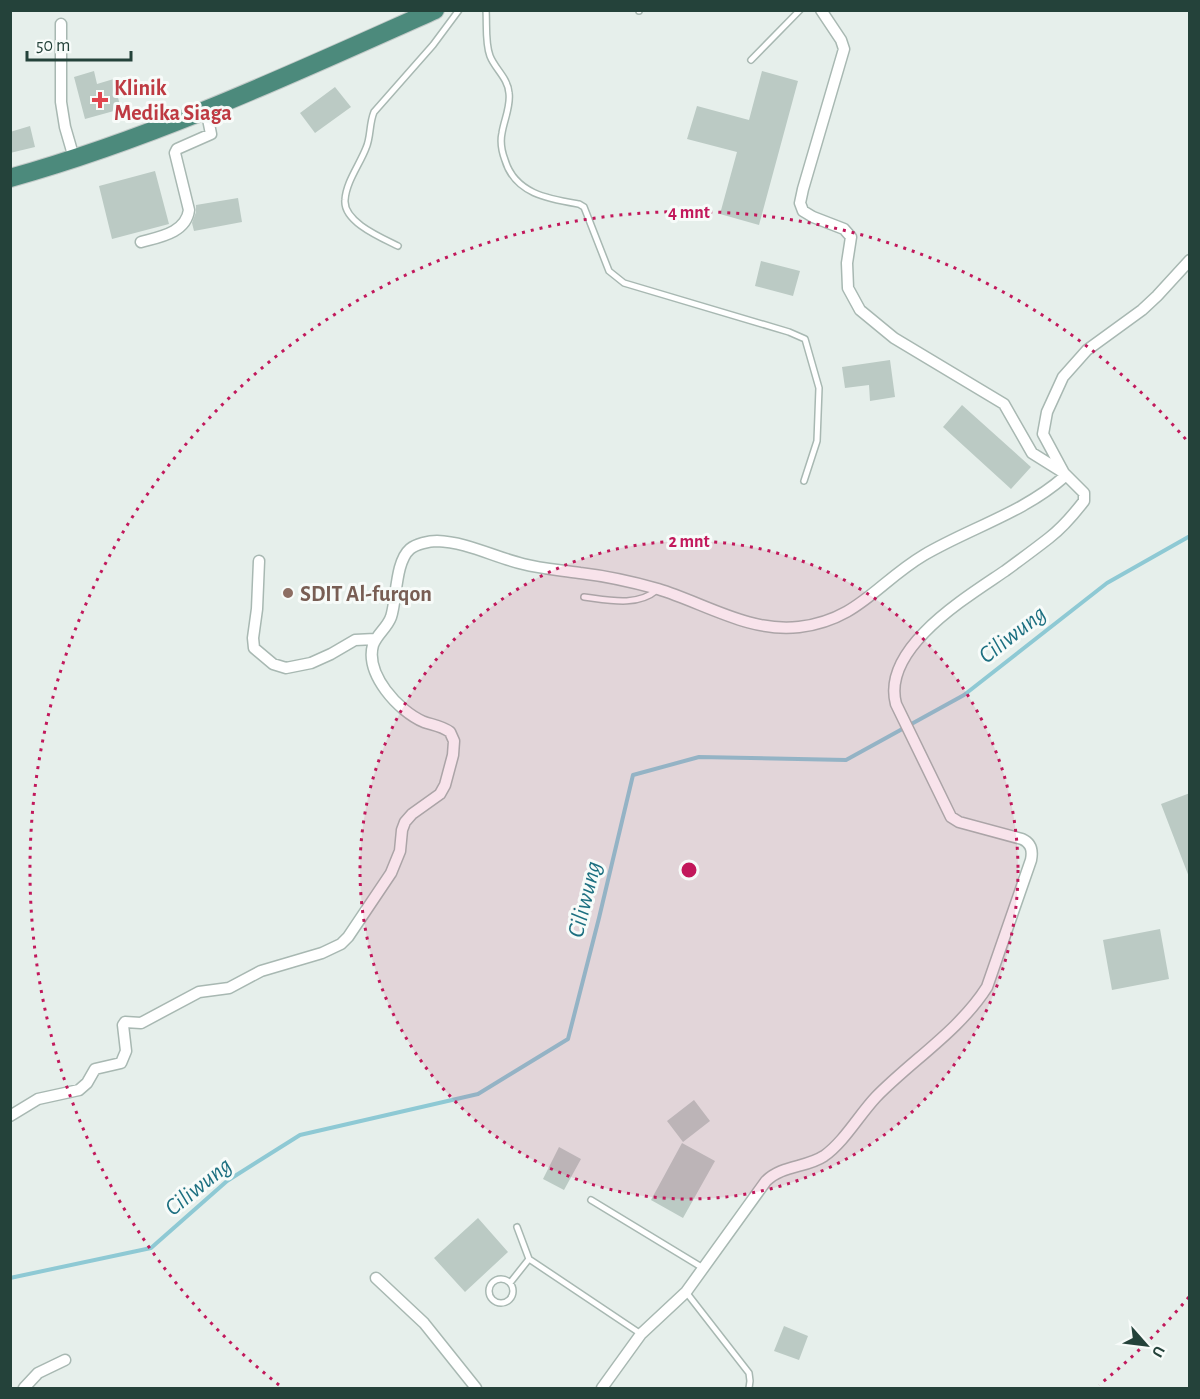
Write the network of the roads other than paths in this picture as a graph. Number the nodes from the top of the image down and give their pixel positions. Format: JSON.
{"nodes":[{"id":1,"x":435,"y":10,"type":"edge"},
{"id":2,"x":459,"y":10,"type":"edge"},
{"id":3,"x":486,"y":10,"type":"edge"},
{"id":4,"x":800,"y":10,"type":"edge"},
{"id":5,"x":820,"y":10,"type":"edge"},
{"id":6,"x":61,"y":24,"type":"dead end"},
{"id":7,"x":751,"y":60,"type":"dead end"},
{"id":8,"x":206,"y":110,"type":"junction"},
{"id":9,"x":74,"y":158,"type":"junction"},
{"id":10,"x":10,"y":178,"type":"edge"},
{"id":11,"x":141,"y":242,"type":"dead end"},
{"id":12,"x":398,"y":246,"type":"dead end"},
{"id":13,"x":1190,"y":260,"type":"edge"},
{"id":14,"x":1064,"y":473,"type":"junction"},
{"id":15,"x":804,"y":481,"type":"dead end"},
{"id":16,"x":259,"y":561,"type":"dead end"},
{"id":17,"x":658,"y":589,"type":"junction"},
{"id":18,"x":584,"y":597,"type":"dead end"},
{"id":19,"x":375,"y":639,"type":"junction"},
{"id":20,"x":10,"y":1116,"type":"edge"},
{"id":21,"x":591,"y":1200,"type":"dead end"},
{"id":22,"x":517,"y":1227,"type":"dead end"},
{"id":23,"x":529,"y":1259,"type":"junction"},
{"id":24,"x":703,"y":1268,"type":"junction"},
{"id":25,"x":376,"y":1278,"type":"dead end"},
{"id":26,"x":510,"y":1283,"type":"junction"},
{"id":27,"x":686,"y":1292,"type":"junction"},
{"id":28,"x":641,"y":1334,"type":"junction"},
{"id":29,"x":65,"y":1360,"type":"dead end"},
{"id":30,"x":24,"y":1389,"type":"edge"},
{"id":31,"x":476,"y":1389,"type":"edge"},
{"id":32,"x":602,"y":1389,"type":"edge"},
{"id":33,"x":749,"y":1389,"type":"edge"}],
"edges":[{"from":1,"to":8,"type":"highway"},
{"from":2,"to":12,"type":"lane"},
{"from":3,"to":15,"type":"lane"},
{"from":4,"to":7,"type":"lane"},
{"from":5,"to":14,"type":"street"},
{"from":6,"to":9,"type":"street"},
{"from":8,"to":9,"type":"highway"},
{"from":8,"to":11,"type":"street"},
{"from":9,"to":10,"type":"highway"},
{"from":13,"to":14,"type":"street"},
{"from":14,"to":17,"type":"street"},
{"from":14,"to":24,"type":"street"},
{"from":16,"to":19,"type":"street"},
{"from":17,"to":18,"type":"lane"},
{"from":17,"to":19,"type":"street"},
{"from":19,"to":20,"type":"street"},
{"from":21,"to":24,"type":"lane"},
{"from":22,"to":23,"type":"lane"},
{"from":23,"to":26,"type":"lane"},
{"from":23,"to":28,"type":"lane"},
{"from":24,"to":27,"type":"street"},
{"from":25,"to":31,"type":"street"},
{"from":26,"to":26,"type":"lane"},
{"from":27,"to":28,"type":"street"},
{"from":27,"to":33,"type":"lane"},
{"from":28,"to":32,"type":"street"},
{"from":29,"to":30,"type":"street"}]}
